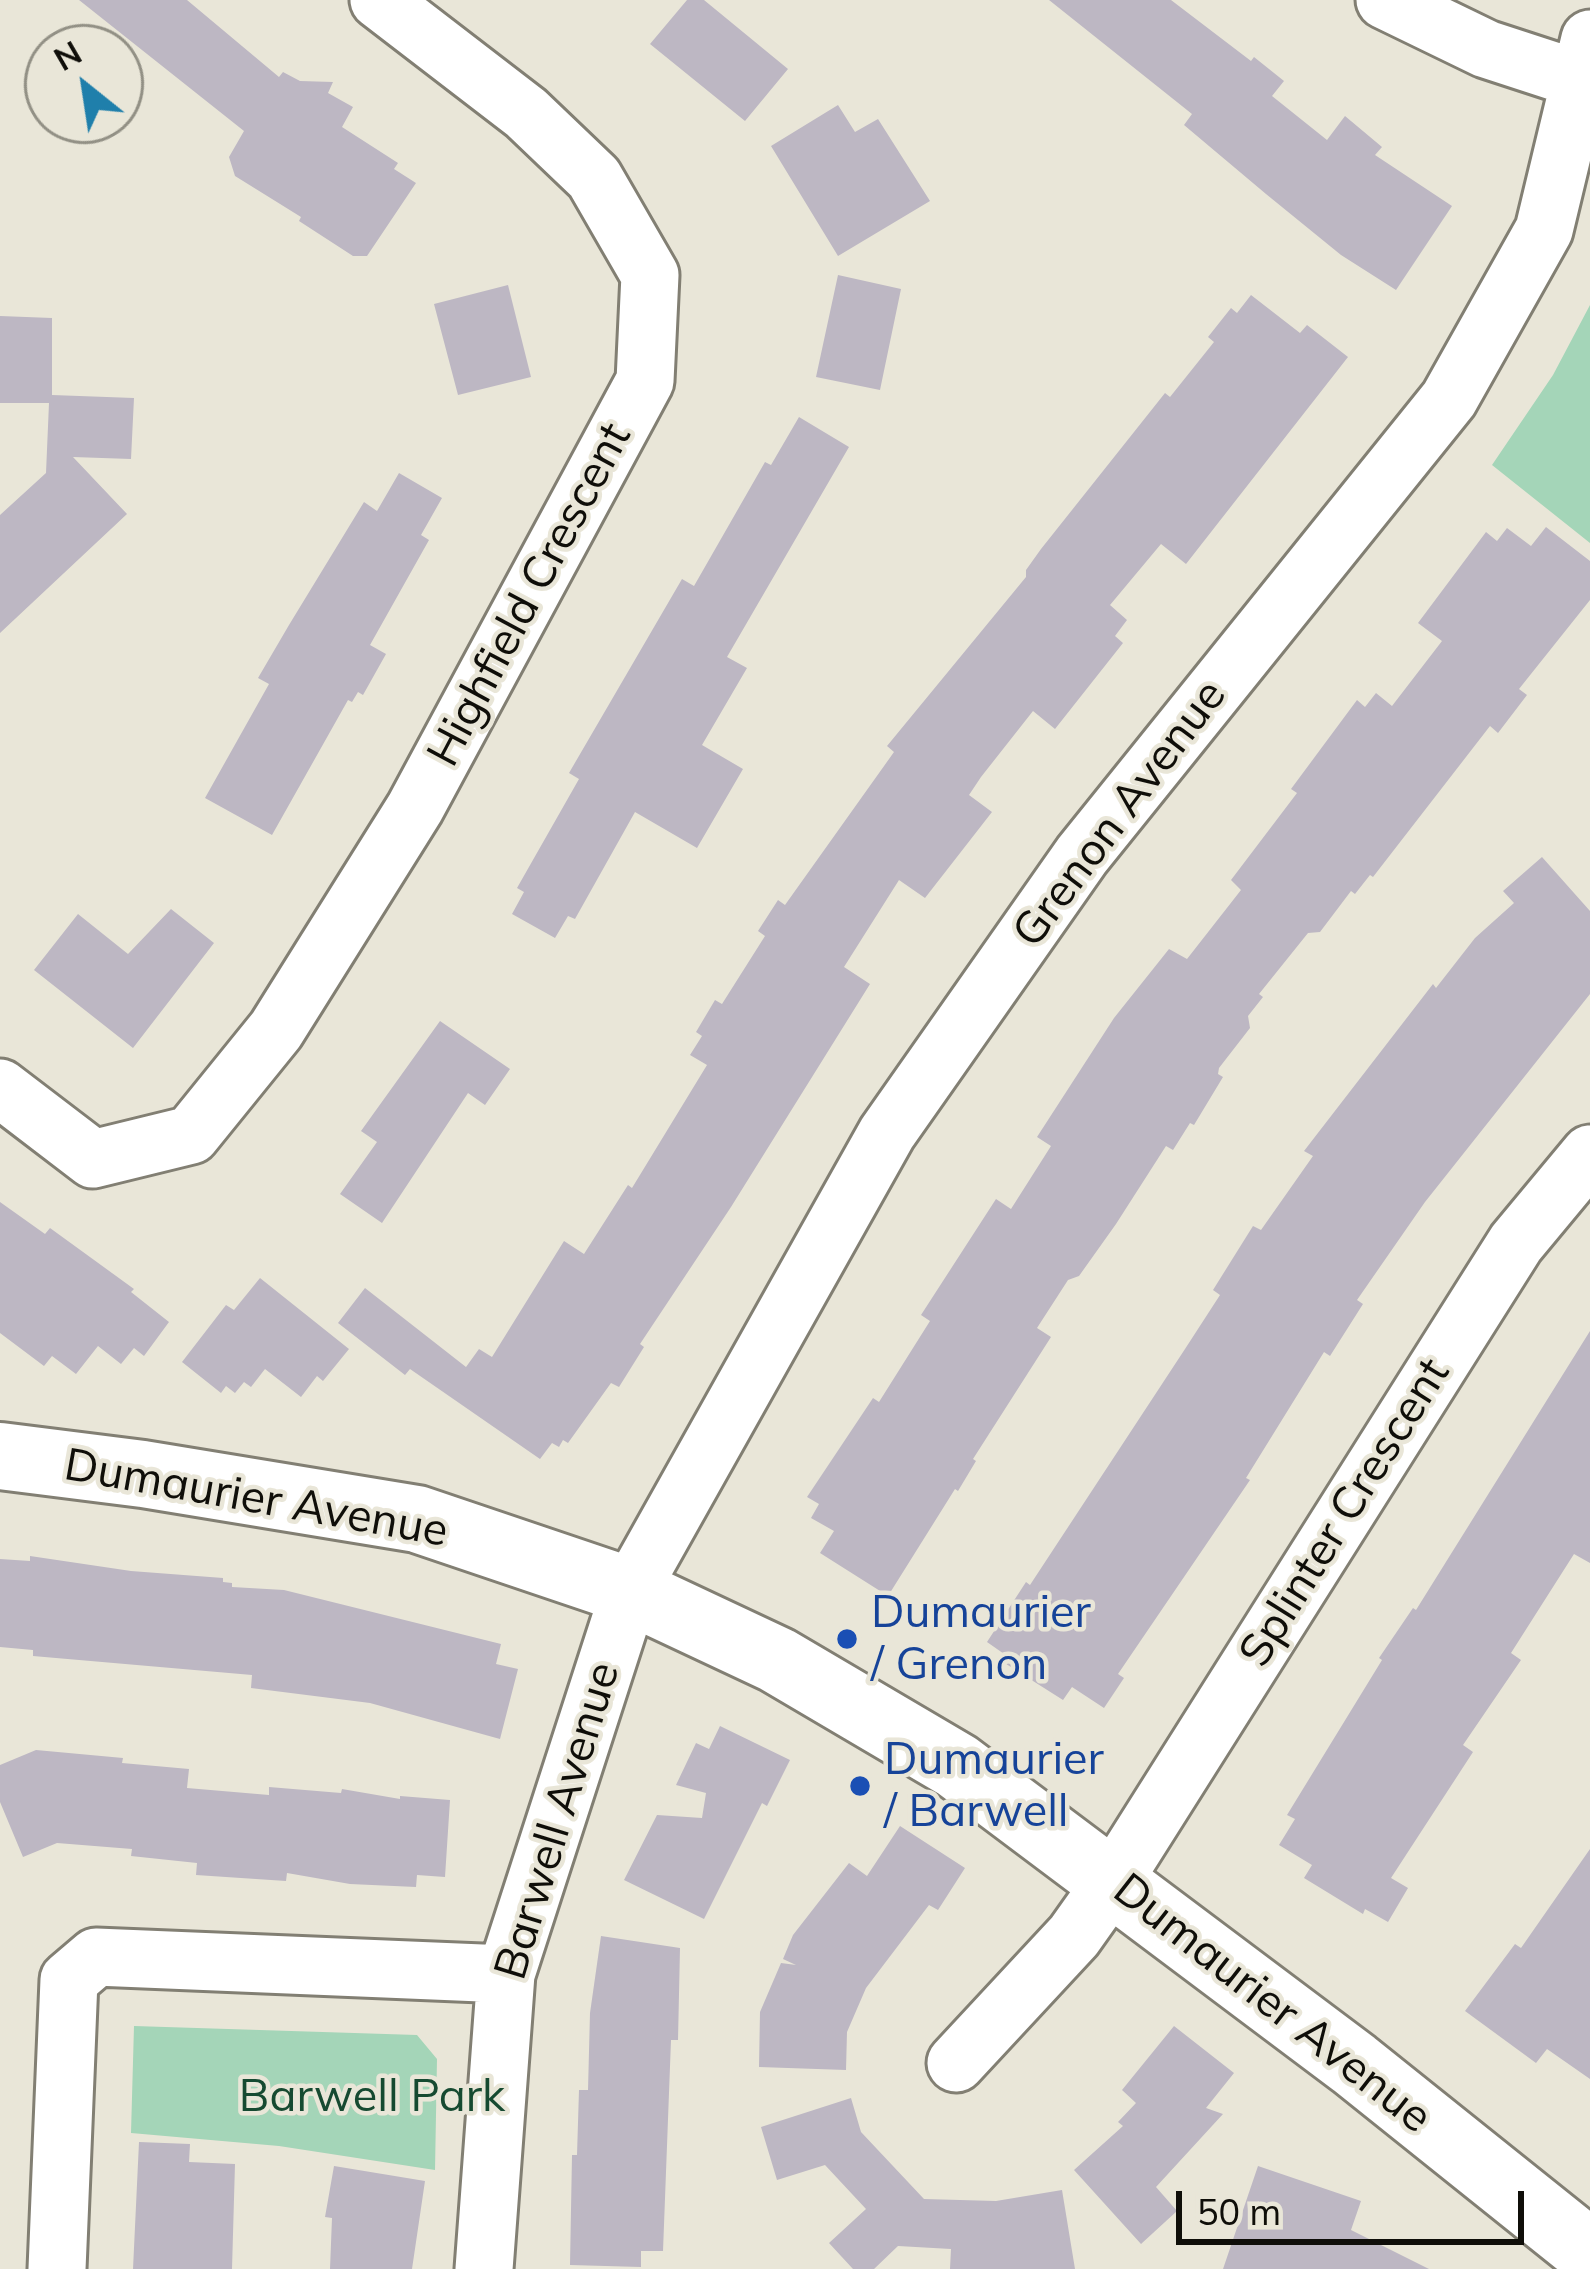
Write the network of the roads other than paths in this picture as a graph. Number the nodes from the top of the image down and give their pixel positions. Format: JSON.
{"nodes":[{"id":1,"x":379,"y":0,"type":"edge"},
{"id":2,"x":1385,"y":0,"type":"edge"},
{"id":3,"x":1585,"y":60,"type":"edge"},
{"id":4,"x":0,"y":1088,"type":"edge"},
{"id":5,"x":1590,"y":1154,"type":"edge"},
{"id":6,"x":0,"y":1456,"type":"edge"},
{"id":7,"x":630,"y":1591,"type":"junction"},
{"id":8,"x":1113,"y":1881,"type":"junction"},
{"id":9,"x":506,"y":1974,"type":"junction"},
{"id":10,"x":956,"y":2063,"type":"dead end"},
{"id":11,"x":1588,"y":2248,"type":"edge"},
{"id":12,"x":57,"y":2269,"type":"edge"},
{"id":13,"x":484,"y":2269,"type":"edge"}],
"edges":[{"from":1,"to":4,"type":"street","name":"Highfield Crescent"},
{"from":2,"to":3,"type":"street"},
{"from":3,"to":7,"type":"street","name":"Grenon Avenue"},
{"from":5,"to":8,"type":"street","name":"Splinter Crescent"},
{"from":6,"to":7,"type":"street","name":"Dumaurier Avenue"},
{"from":7,"to":8,"type":"street","name":"Dumaurier Avenue"},
{"from":7,"to":9,"type":"street","name":"Barwell Avenue"},
{"from":8,"to":10,"type":"street","name":"Splinter Crescent"},
{"from":8,"to":11,"type":"street","name":"Dumaurier Avenue"},
{"from":9,"to":12,"type":"street"},
{"from":9,"to":13,"type":"street","name":"Barwell Avenue"}]}
